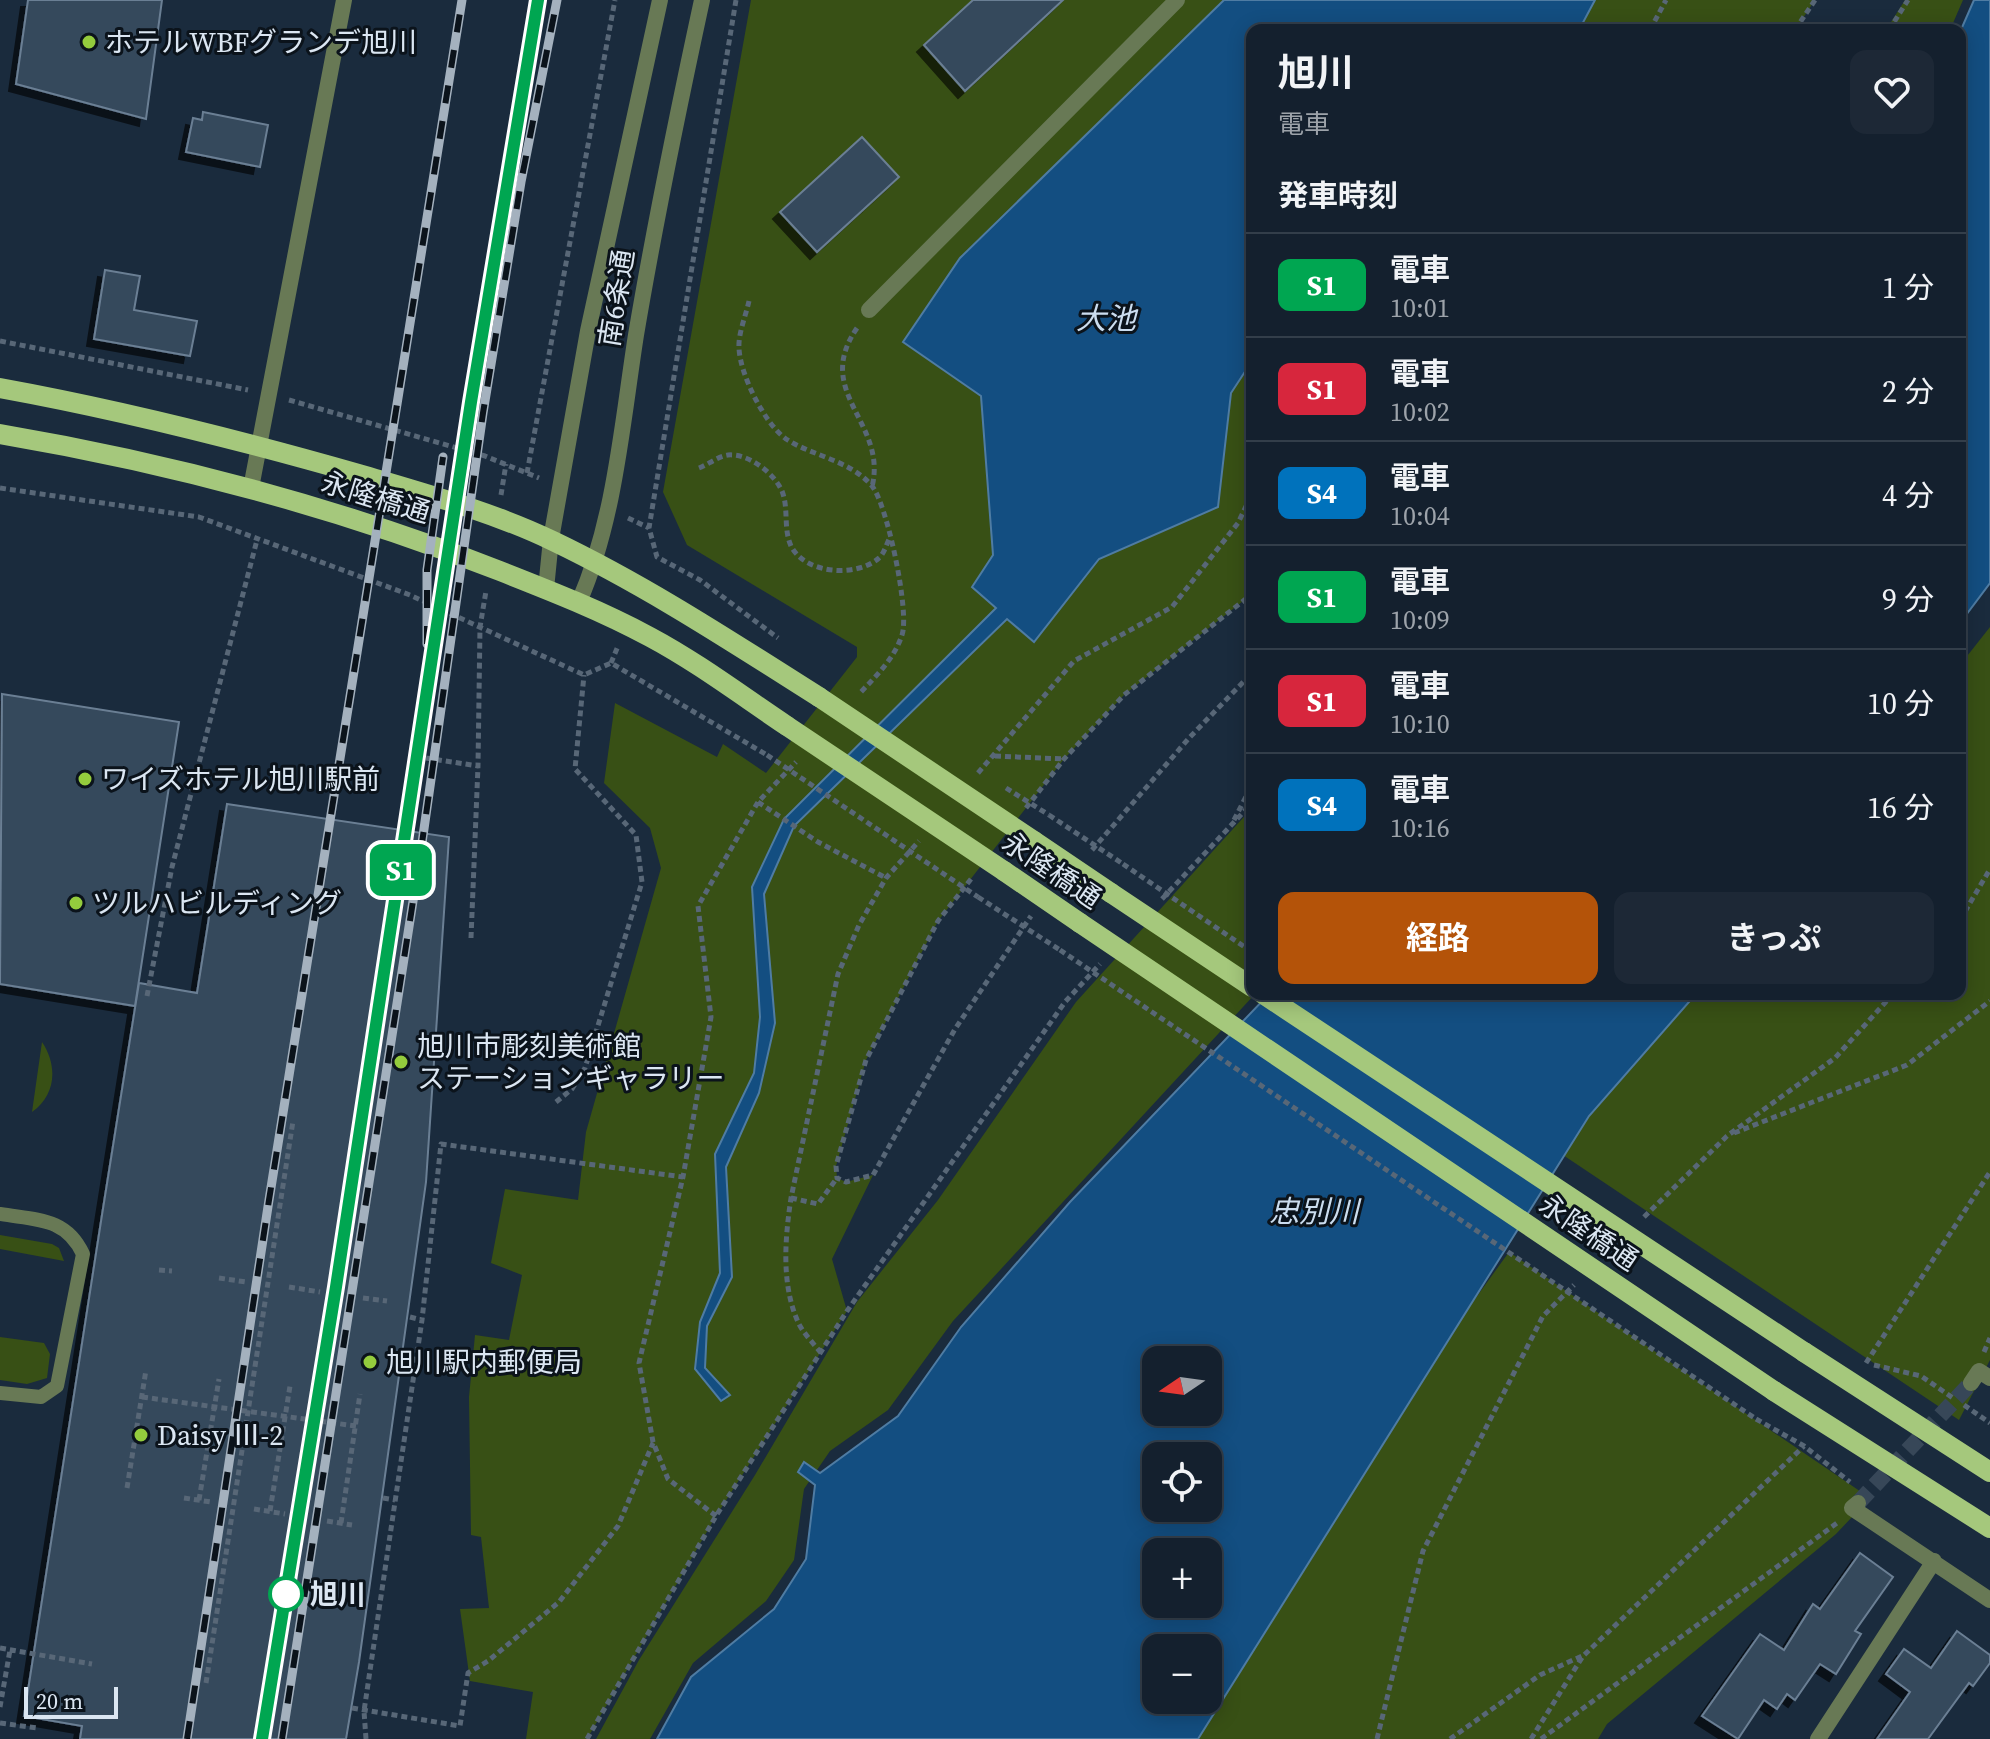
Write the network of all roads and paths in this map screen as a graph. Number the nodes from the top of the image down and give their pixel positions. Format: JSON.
{"nodes":[{"id":1,"x":344,"y":0,"type":"edge"},
{"id":2,"x":615,"y":0,"type":"edge"},
{"id":3,"x":660,"y":0,"type":"edge"},
{"id":4,"x":702,"y":0,"type":"edge"},
{"id":5,"x":736,"y":0,"type":"edge"},
{"id":6,"x":1177,"y":0,"type":"edge"},
{"id":7,"x":1666,"y":0,"type":"edge"},
{"id":8,"x":1815,"y":0,"type":"edge"},
{"id":9,"x":1908,"y":0,"type":"edge"},
{"id":10,"x":1653,"y":24,"type":"edge"},
{"id":11,"x":1799,"y":24,"type":"edge"},
{"id":12,"x":1893,"y":24,"type":"edge"},
{"id":13,"x":749,"y":301,"type":"dead end"},
{"id":14,"x":869,"y":310,"type":"joint"},
{"id":15,"x":0,"y":341,"type":"edge"},
{"id":16,"x":0,"y":388,"type":"edge"},
{"id":17,"x":269,"y":394,"type":"junction"},
{"id":18,"x":0,"y":434,"type":"edge"},
{"id":19,"x":259,"y":445,"type":"junction"},
{"id":20,"x":699,"y":468,"type":"dead end"},
{"id":21,"x":527,"y":473,"type":"junction"},
{"id":22,"x":872,"y":487,"type":"junction"},
{"id":23,"x":0,"y":488,"type":"edge"},
{"id":24,"x":251,"y":488,"type":"junction"},
{"id":25,"x":561,"y":488,"type":"junction"},
{"id":26,"x":1246,"y":506,"type":"edge"},
{"id":27,"x":608,"y":508,"type":"junction"},
{"id":28,"x":649,"y":528,"type":"junction"},
{"id":29,"x":890,"y":537,"type":"junction"},
{"id":30,"x":551,"y":539,"type":"junction"},
{"id":31,"x":257,"y":540,"type":"junction"},
{"id":32,"x":596,"y":563,"type":"junction"},
{"id":33,"x":546,"y":589,"type":"junction"},
{"id":34,"x":579,"y":602,"type":"junction"},
{"id":35,"x":480,"y":627,"type":"junction"},
{"id":36,"x":785,"y":642,"type":"dead end"},
{"id":37,"x":584,"y":675,"type":"junction"},
{"id":38,"x":1246,"y":679,"type":"edge"},
{"id":39,"x":851,"y":703,"type":"dead end"},
{"id":40,"x":994,"y":756,"type":"junction"},
{"id":41,"x":426,"y":758,"type":"dead end"},
{"id":42,"x":799,"y":758,"type":"dead end"},
{"id":43,"x":1064,"y":759,"type":"dead end"},
{"id":44,"x":478,"y":766,"type":"junction"},
{"id":45,"x":974,"y":778,"type":"dead end"},
{"id":46,"x":1246,"y":797,"type":"edge"},
{"id":47,"x":758,"y":802,"type":"junction"},
{"id":48,"x":1246,"y":810,"type":"edge"},
{"id":49,"x":1049,"y":815,"type":"dead end"},
{"id":50,"x":1229,"y":830,"type":"junction"},
{"id":51,"x":926,"y":834,"type":"dead end"},
{"id":52,"x":1095,"y":847,"type":"junction"},
{"id":53,"x":1990,"y":869,"type":"edge"},
{"id":54,"x":1077,"y":872,"type":"junction"},
{"id":55,"x":886,"y":878,"type":"junction"},
{"id":56,"x":1043,"y":899,"type":"junction"},
{"id":57,"x":1152,"y":910,"type":"dead end"},
{"id":58,"x":1966,"y":910,"type":"edge"},
{"id":59,"x":1022,"y":926,"type":"junction"},
{"id":60,"x":471,"y":938,"type":"dead end"},
{"id":61,"x":1246,"y":948,"type":"edge"},
{"id":62,"x":1109,"y":956,"type":"dead end"},
{"id":63,"x":1246,"y":983,"type":"edge"},
{"id":64,"x":147,"y":996,"type":"dead end"},
{"id":65,"x":1272,"y":1000,"type":"edge"},
{"id":66,"x":1888,"y":1000,"type":"edge"},
{"id":67,"x":1990,"y":1001,"type":"edge"},
{"id":68,"x":556,"y":1102,"type":"dead end"},
{"id":69,"x":293,"y":1121,"type":"dead end"},
{"id":70,"x":1727,"y":1136,"type":"junction"},
{"id":71,"x":1990,"y":1172,"type":"edge"},
{"id":72,"x":873,"y":1175,"type":"dead end"},
{"id":73,"x":683,"y":1177,"type":"junction"},
{"id":74,"x":837,"y":1178,"type":"dead end"},
{"id":75,"x":791,"y":1198,"type":"junction"},
{"id":76,"x":0,"y":1214,"type":"edge"},
{"id":77,"x":1640,"y":1220,"type":"dead end"},
{"id":78,"x":159,"y":1270,"type":"dead end"},
{"id":79,"x":172,"y":1271,"type":"dead end"},
{"id":80,"x":219,"y":1278,"type":"dead end"},
{"id":81,"x":246,"y":1282,"type":"dead end"},
{"id":82,"x":1576,"y":1284,"type":"dead end"},
{"id":83,"x":289,"y":1287,"type":"dead end"},
{"id":84,"x":320,"y":1292,"type":"dead end"},
{"id":85,"x":363,"y":1298,"type":"dead end"},
{"id":86,"x":387,"y":1301,"type":"dead end"},
{"id":87,"x":410,"y":1317,"type":"dead end"},
{"id":88,"x":422,"y":1320,"type":"junction"},
{"id":89,"x":821,"y":1354,"type":"junction"},
{"id":90,"x":1854,"y":1355,"type":"dead end"},
{"id":91,"x":1866,"y":1363,"type":"junction"},
{"id":92,"x":146,"y":1370,"type":"dead end"},
{"id":93,"x":1990,"y":1378,"type":"edge"},
{"id":94,"x":219,"y":1379,"type":"dead end"},
{"id":95,"x":1971,"y":1383,"type":"tunnel mouth"},
{"id":96,"x":290,"y":1386,"type":"dead end"},
{"id":97,"x":0,"y":1393,"type":"edge"},
{"id":98,"x":360,"y":1394,"type":"dead end"},
{"id":99,"x":142,"y":1397,"type":"junction"},
{"id":100,"x":214,"y":1407,"type":"junction"},
{"id":101,"x":249,"y":1411,"type":"junction"},
{"id":102,"x":285,"y":1417,"type":"junction"},
{"id":103,"x":1756,"y":1419,"type":"dead end"},
{"id":104,"x":1990,"y":1423,"type":"edge"},
{"id":105,"x":356,"y":1426,"type":"junction"},
{"id":106,"x":653,"y":1442,"type":"junction"},
{"id":107,"x":1804,"y":1446,"type":"dead end"},
{"id":108,"x":1990,"y":1472,"type":"edge"},
{"id":109,"x":138,"y":1490,"type":"dead end"},
{"id":110,"x":184,"y":1498,"type":"dead end"},
{"id":111,"x":383,"y":1498,"type":"dead end"},
{"id":112,"x":199,"y":1500,"type":"junction"},
{"id":113,"x":395,"y":1500,"type":"junction"},
{"id":114,"x":211,"y":1502,"type":"dead end"},
{"id":115,"x":1855,"y":1506,"type":"joint"},
{"id":116,"x":254,"y":1509,"type":"dead end"},
{"id":117,"x":270,"y":1511,"type":"junction"},
{"id":118,"x":285,"y":1514,"type":"dead end"},
{"id":119,"x":716,"y":1516,"type":"junction"},
{"id":120,"x":327,"y":1521,"type":"dead end"},
{"id":121,"x":341,"y":1523,"type":"junction"},
{"id":122,"x":352,"y":1525,"type":"dead end"},
{"id":123,"x":1990,"y":1528,"type":"edge"},
{"id":124,"x":1934,"y":1561,"type":"junction"},
{"id":125,"x":1990,"y":1600,"type":"edge"},
{"id":126,"x":0,"y":1648,"type":"edge"},
{"id":127,"x":10,"y":1650,"type":"junction"},
{"id":128,"x":1583,"y":1656,"type":"junction"},
{"id":129,"x":92,"y":1664,"type":"dead end"},
{"id":130,"x":206,"y":1683,"type":"dead end"},
{"id":131,"x":0,"y":1707,"type":"edge"},
{"id":132,"x":352,"y":1708,"type":"dead end"},
{"id":133,"x":364,"y":1711,"type":"junction"},
{"id":134,"x":0,"y":1723,"type":"edge"},
{"id":135,"x":37,"y":1728,"type":"dead end"},
{"id":136,"x":366,"y":1739,"type":"edge"},
{"id":137,"x":587,"y":1739,"type":"edge"},
{"id":138,"x":1377,"y":1739,"type":"edge"},
{"id":139,"x":1450,"y":1739,"type":"edge"},
{"id":140,"x":1531,"y":1739,"type":"edge"},
{"id":141,"x":1541,"y":1739,"type":"edge"},
{"id":142,"x":1818,"y":1739,"type":"edge"}],
"edges":[{"from":1,"to":17,"type":"street"},
{"from":2,"to":21,"type":"path"},
{"from":3,"to":25,"type":"street","name":"南6条通"},
{"from":4,"to":27,"type":"street","name":"南6条通"},
{"from":5,"to":28,"type":"path"},
{"from":6,"to":14,"type":"street"},
{"from":7,"to":10,"type":"path"},
{"from":8,"to":11,"type":"path"},
{"from":9,"to":12,"type":"path"},
{"from":13,"to":22,"type":"path"},
{"from":14,"to":22,"type":"path"},
{"from":15,"to":17,"type":"path"},
{"from":16,"to":19,"type":"main road","name":"永隆橋通"},
{"from":17,"to":19,"type":"street"},
{"from":17,"to":21,"type":"path"},
{"from":18,"to":24,"type":"main road","name":"永隆橋通"},
{"from":19,"to":24,"type":"street"},
{"from":19,"to":30,"type":"main road","name":"永隆橋通"},
{"from":20,"to":29,"type":"path"},
{"from":21,"to":25,"type":"path"},
{"from":22,"to":29,"type":"path"},
{"from":23,"to":31,"type":"path"},
{"from":24,"to":33,"type":"main road","name":"永隆橋通"},
{"from":25,"to":30,"type":"street","name":"南6条通"},
{"from":26,"to":40,"type":"path"},
{"from":27,"to":28,"type":"path"},
{"from":27,"to":32,"type":"street","name":"南6条通"},
{"from":28,"to":36,"type":"path"},
{"from":29,"to":39,"type":"path"},
{"from":30,"to":32,"type":"main road","name":"永隆橋通"},
{"from":30,"to":33,"type":"street","name":"南6条通"},
{"from":31,"to":35,"type":"path"},
{"from":31,"to":64,"type":"path"},
{"from":32,"to":34,"type":"street","name":"南6条通"},
{"from":32,"to":54,"type":"main road","name":"永隆橋通","bridge":true},
{"from":33,"to":34,"type":"main road","name":"永隆橋通"},
{"from":34,"to":56,"type":"main road","name":"永隆橋通","bridge":true},
{"from":35,"to":37,"type":"path"},
{"from":35,"to":44,"type":"path"},
{"from":37,"to":59,"type":"path","bridge":true},
{"from":37,"to":68,"type":"path"},
{"from":38,"to":52,"type":"path"},
{"from":40,"to":43,"type":"path"},
{"from":40,"to":45,"type":"path"},
{"from":41,"to":44,"type":"path"},
{"from":42,"to":47,"type":"path"},
{"from":44,"to":60,"type":"path"},
{"from":46,"to":50,"type":"path"},
{"from":47,"to":55,"type":"path"},
{"from":47,"to":73,"type":"path"},
{"from":48,"to":50,"type":"path"},
{"from":49,"to":52,"type":"path"},
{"from":50,"to":57,"type":"path"},
{"from":51,"to":55,"type":"path"},
{"from":52,"to":54,"type":"path"},
{"from":52,"to":61,"type":"path","bridge":true},
{"from":53,"to":58,"type":"path"},
{"from":54,"to":63,"type":"main road","name":"永隆橋通","bridge":true},
{"from":55,"to":75,"type":"path"},
{"from":56,"to":59,"type":"path"},
{"from":56,"to":123,"type":"main road","name":"永隆橋通","bridge":true},
{"from":59,"to":72,"type":"path"},
{"from":59,"to":103,"type":"path","bridge":true},
{"from":62,"to":89,"type":"path"},
{"from":65,"to":108,"type":"main road","name":"永隆橋通","bridge":true},
{"from":66,"to":70,"type":"path"},
{"from":67,"to":70,"type":"path"},
{"from":69,"to":101,"type":"path"},
{"from":70,"to":77,"type":"path"},
{"from":71,"to":91,"type":"path"},
{"from":73,"to":88,"type":"path"},
{"from":73,"to":106,"type":"path"},
{"from":74,"to":75,"type":"path"},
{"from":75,"to":89,"type":"path"},
{"from":76,"to":97,"type":"lane"},
{"from":78,"to":79,"type":"path"},
{"from":80,"to":81,"type":"path"},
{"from":82,"to":138,"type":"path"},
{"from":83,"to":84,"type":"path"},
{"from":85,"to":86,"type":"path"},
{"from":87,"to":88,"type":"path"},
{"from":88,"to":113,"type":"path"},
{"from":89,"to":119,"type":"path"},
{"from":90,"to":91,"type":"path"},
{"from":91,"to":104,"type":"path"},
{"from":92,"to":99,"type":"path"},
{"from":93,"to":95,"type":"street"},
{"from":94,"to":100,"type":"path"},
{"from":96,"to":102,"type":"path"},
{"from":98,"to":105,"type":"path"},
{"from":99,"to":100,"type":"path"},
{"from":99,"to":109,"type":"path"},
{"from":100,"to":101,"type":"path"},
{"from":100,"to":112,"type":"path"},
{"from":101,"to":102,"type":"path"},
{"from":101,"to":130,"type":"path"},
{"from":102,"to":105,"type":"path"},
{"from":102,"to":117,"type":"path"},
{"from":105,"to":121,"type":"path"},
{"from":106,"to":119,"type":"path"},
{"from":106,"to":133,"type":"path"},
{"from":107,"to":128,"type":"path"},
{"from":110,"to":112,"type":"path"},
{"from":111,"to":113,"type":"path"},
{"from":112,"to":114,"type":"path"},
{"from":113,"to":133,"type":"path"},
{"from":115,"to":124,"type":"street"},
{"from":115,"to":141,"type":"path"},
{"from":116,"to":117,"type":"path"},
{"from":117,"to":118,"type":"path"},
{"from":119,"to":137,"type":"path"},
{"from":120,"to":121,"type":"path"},
{"from":121,"to":122,"type":"path"},
{"from":124,"to":125,"type":"street"},
{"from":124,"to":142,"type":"street"},
{"from":126,"to":127,"type":"path"},
{"from":127,"to":129,"type":"path"},
{"from":127,"to":131,"type":"path"},
{"from":128,"to":139,"type":"path"},
{"from":128,"to":140,"type":"path"},
{"from":132,"to":133,"type":"path"},
{"from":133,"to":136,"type":"path"},
{"from":134,"to":135,"type":"path"}]}
